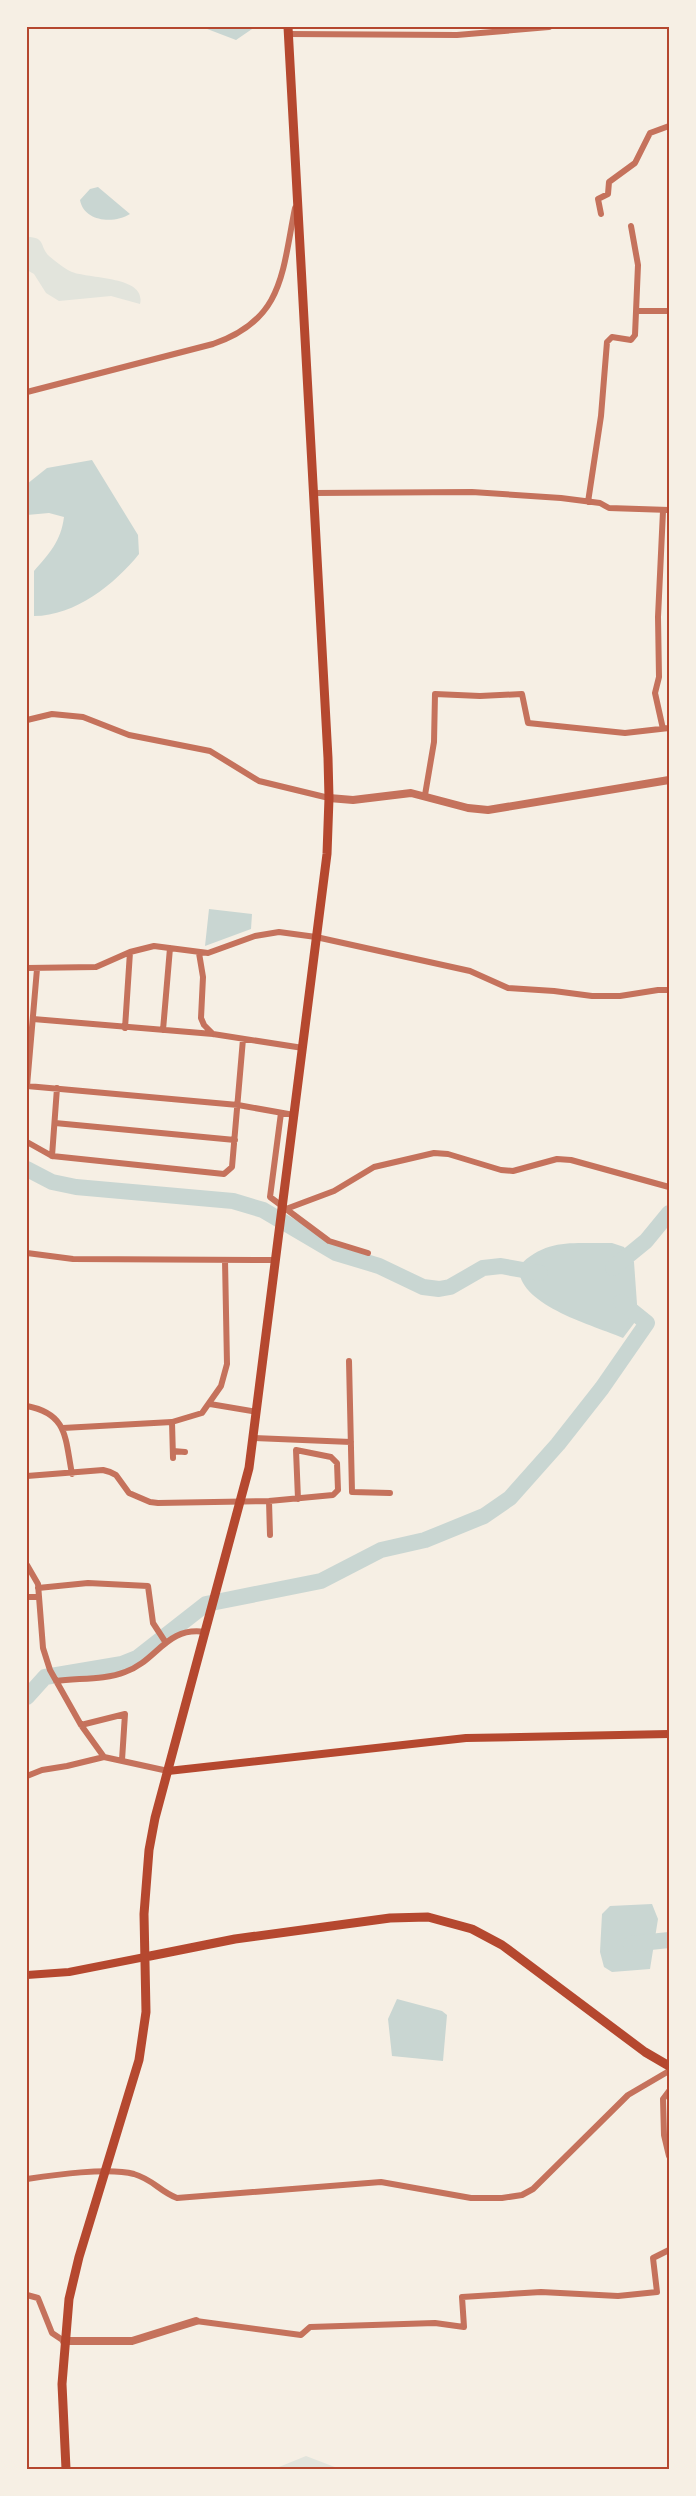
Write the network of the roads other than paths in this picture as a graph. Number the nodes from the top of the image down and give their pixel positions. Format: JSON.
{"nodes":[{"id":1,"x":549,"y":27,"type":"edge"},
{"id":2,"x":288,"y":30,"type":"edge"},
{"id":3,"x":669,"y":126,"type":"edge"},
{"id":4,"x":296,"y":201,"type":"junction"},
{"id":5,"x":601,"y":214,"type":"dead end"},
{"id":6,"x":631,"y":226,"type":"dead end"},
{"id":7,"x":636,"y":311,"type":"junction"},
{"id":8,"x":669,"y":311,"type":"edge"},
{"id":9,"x":27,"y":392,"type":"edge"},
{"id":10,"x":314,"y":493,"type":"junction"},
{"id":11,"x":588,"y":502,"type":"junction"},
{"id":12,"x":666,"y":511,"type":"edge"},
{"id":13,"x":665,"y":557,"type":"edge"},
{"id":14,"x":659,"y":677,"type":"junction"},
{"id":15,"x":669,"y":677,"type":"edge"},
{"id":16,"x":27,"y":720,"type":"edge"},
{"id":17,"x":666,"y":728,"type":"edge"},
{"id":18,"x":669,"y":780,"type":"edge"},
{"id":19,"x":425,"y":795,"type":"junction"},
{"id":20,"x":329,"y":798,"type":"junction"},
{"id":21,"x":316,"y":937,"type":"junction"},
{"id":22,"x":170,"y":948,"type":"junction"},
{"id":23,"x":130,"y":951,"type":"junction"},
{"id":24,"x":199,"y":953,"type":"junction"},
{"id":25,"x":27,"y":968,"type":"edge"},
{"id":26,"x":38,"y":969,"type":"junction"},
{"id":27,"x":669,"y":990,"type":"edge"},
{"id":28,"x":33,"y":1019,"type":"junction"},
{"id":29,"x":125,"y":1028,"type":"junction"},
{"id":30,"x":163,"y":1030,"type":"junction"},
{"id":31,"x":213,"y":1034,"type":"junction"},
{"id":32,"x":243,"y":1039,"type":"junction"},
{"id":33,"x":303,"y":1048,"type":"junction"},
{"id":34,"x":27,"y":1086,"type":"edge"},
{"id":35,"x":57,"y":1088,"type":"junction"},
{"id":36,"x":238,"y":1105,"type":"junction"},
{"id":37,"x":281,"y":1113,"type":"junction"},
{"id":38,"x":294,"y":1115,"type":"junction"},
{"id":39,"x":55,"y":1123,"type":"junction"},
{"id":40,"x":235,"y":1140,"type":"junction"},
{"id":41,"x":27,"y":1142,"type":"edge"},
{"id":42,"x":52,"y":1156,"type":"junction"},
{"id":43,"x":669,"y":1187,"type":"edge"},
{"id":44,"x":286,"y":1209,"type":"junction"},
{"id":45,"x":27,"y":1253,"type":"edge"},
{"id":46,"x":368,"y":1253,"type":"dead end"},
{"id":47,"x":225,"y":1260,"type":"junction"},
{"id":48,"x":274,"y":1260,"type":"junction"},
{"id":49,"x":349,"y":1361,"type":"dead end"},
{"id":50,"x":210,"y":1404,"type":"junction"},
{"id":51,"x":27,"y":1406,"type":"edge"},
{"id":52,"x":257,"y":1413,"type":"junction"},
{"id":53,"x":172,"y":1422,"type":"junction"},
{"id":54,"x":63,"y":1428,"type":"junction"},
{"id":55,"x":253,"y":1438,"type":"junction"},
{"id":56,"x":351,"y":1442,"type":"junction"},
{"id":57,"x":185,"y":1452,"type":"dead end"},
{"id":58,"x":72,"y":1474,"type":"junction"},
{"id":59,"x":27,"y":1476,"type":"edge"},
{"id":60,"x":390,"y":1493,"type":"dead end"},
{"id":61,"x":298,"y":1499,"type":"junction"},
{"id":62,"x":269,"y":1501,"type":"junction"},
{"id":63,"x":241,"y":1502,"type":"junction"},
{"id":64,"x":270,"y":1535,"type":"dead end"},
{"id":65,"x":27,"y":1565,"type":"edge"},
{"id":66,"x":38,"y":1588,"type":"junction"},
{"id":67,"x":27,"y":1597,"type":"edge"},
{"id":68,"x":38,"y":1597,"type":"junction"},
{"id":69,"x":205,"y":1632,"type":"junction"},
{"id":70,"x":165,"y":1641,"type":"junction"},
{"id":71,"x":56,"y":1681,"type":"junction"},
{"id":72,"x":81,"y":1725,"type":"junction"},
{"id":73,"x":669,"y":1734,"type":"edge"},
{"id":74,"x":104,"y":1757,"type":"junction"},
{"id":75,"x":122,"y":1760,"type":"junction"},
{"id":76,"x":168,"y":1771,"type":"junction"},
{"id":77,"x":27,"y":1776,"type":"edge"},
{"id":78,"x":146,"y":1957,"type":"junction"},
{"id":79,"x":27,"y":1975,"type":"edge"},
{"id":80,"x":669,"y":2066,"type":"edge"},
{"id":81,"x":669,"y":2071,"type":"edge"},
{"id":82,"x":669,"y":2091,"type":"edge"},
{"id":83,"x":669,"y":2156,"type":"edge"},
{"id":84,"x":106,"y":2172,"type":"junction"},
{"id":85,"x":27,"y":2179,"type":"edge"},
{"id":86,"x":669,"y":2250,"type":"edge"},
{"id":87,"x":27,"y":2295,"type":"edge"},
{"id":88,"x":196,"y":2321,"type":"joint"},
{"id":89,"x":64,"y":2341,"type":"junction"},
{"id":90,"x":66,"y":2469,"type":"edge"}],
"edges":[{"from":1,"to":2,"type":"street"},
{"from":2,"to":4,"type":"main road"},
{"from":3,"to":5,"type":"street"},
{"from":4,"to":9,"type":"street"},
{"from":4,"to":10,"type":"main road"},
{"from":6,"to":7,"type":"street"},
{"from":7,"to":8,"type":"street"},
{"from":7,"to":11,"type":"street"},
{"from":10,"to":11,"type":"street"},
{"from":10,"to":20,"type":"main road"},
{"from":11,"to":12,"type":"street"},
{"from":12,"to":13,"type":"street"},
{"from":13,"to":14,"type":"street"},
{"from":14,"to":15,"type":"street"},
{"from":14,"to":17,"type":"street"},
{"from":16,"to":20,"type":"street"},
{"from":17,"to":19,"type":"street"},
{"from":18,"to":19,"type":"street"},
{"from":19,"to":20,"type":"street"},
{"from":20,"to":21,"type":"main road"},
{"from":21,"to":24,"type":"street"},
{"from":21,"to":27,"type":"street"},
{"from":21,"to":33,"type":"main road"},
{"from":22,"to":23,"type":"street"},
{"from":22,"to":24,"type":"street"},
{"from":22,"to":30,"type":"street"},
{"from":23,"to":26,"type":"street"},
{"from":23,"to":29,"type":"street"},
{"from":24,"to":31,"type":"street"},
{"from":25,"to":26,"type":"street"},
{"from":26,"to":28,"type":"street"},
{"from":28,"to":29,"type":"street"},
{"from":28,"to":34,"type":"street"},
{"from":29,"to":30,"type":"street"},
{"from":30,"to":31,"type":"street"},
{"from":31,"to":32,"type":"street"},
{"from":32,"to":33,"type":"street"},
{"from":32,"to":36,"type":"street"},
{"from":33,"to":38,"type":"main road"},
{"from":34,"to":35,"type":"street"},
{"from":35,"to":36,"type":"street"},
{"from":35,"to":39,"type":"street"},
{"from":36,"to":37,"type":"street"},
{"from":36,"to":40,"type":"street"},
{"from":37,"to":38,"type":"street"},
{"from":37,"to":44,"type":"street"},
{"from":38,"to":48,"type":"main road"},
{"from":39,"to":40,"type":"street"},
{"from":39,"to":42,"type":"street"},
{"from":40,"to":42,"type":"street"},
{"from":41,"to":42,"type":"street"},
{"from":43,"to":44,"type":"street"},
{"from":44,"to":46,"type":"street"},
{"from":45,"to":47,"type":"street"},
{"from":47,"to":48,"type":"street"},
{"from":47,"to":50,"type":"street"},
{"from":48,"to":52,"type":"main road"},
{"from":49,"to":56,"type":"street"},
{"from":50,"to":52,"type":"street"},
{"from":50,"to":53,"type":"street"},
{"from":51,"to":54,"type":"street"},
{"from":52,"to":55,"type":"main road"},
{"from":53,"to":54,"type":"street"},
{"from":53,"to":57,"type":"street"},
{"from":54,"to":58,"type":"street"},
{"from":55,"to":56,"type":"street"},
{"from":55,"to":63,"type":"main road"},
{"from":56,"to":60,"type":"street"},
{"from":58,"to":59,"type":"street"},
{"from":58,"to":63,"type":"street"},
{"from":61,"to":61,"type":"street"},
{"from":61,"to":62,"type":"street"},
{"from":62,"to":63,"type":"street"},
{"from":62,"to":64,"type":"street"},
{"from":63,"to":69,"type":"main road"},
{"from":65,"to":66,"type":"street"},
{"from":66,"to":68,"type":"street"},
{"from":66,"to":70,"type":"street"},
{"from":67,"to":68,"type":"street"},
{"from":68,"to":71,"type":"street"},
{"from":69,"to":70,"type":"street"},
{"from":69,"to":76,"type":"main road"},
{"from":70,"to":71,"type":"street"},
{"from":71,"to":72,"type":"street"},
{"from":72,"to":74,"type":"street"},
{"from":72,"to":75,"type":"street"},
{"from":73,"to":76,"type":"main road"},
{"from":74,"to":75,"type":"street"},
{"from":74,"to":77,"type":"street"},
{"from":75,"to":76,"type":"street"},
{"from":76,"to":78,"type":"main road"},
{"from":78,"to":79,"type":"main road"},
{"from":78,"to":80,"type":"main road"},
{"from":78,"to":84,"type":"main road"},
{"from":81,"to":84,"type":"street"},
{"from":82,"to":83,"type":"street"},
{"from":84,"to":85,"type":"street"},
{"from":84,"to":89,"type":"main road"},
{"from":86,"to":88,"type":"street"},
{"from":87,"to":89,"type":"street"},
{"from":88,"to":89,"type":"street"},
{"from":89,"to":90,"type":"main road"}]}
